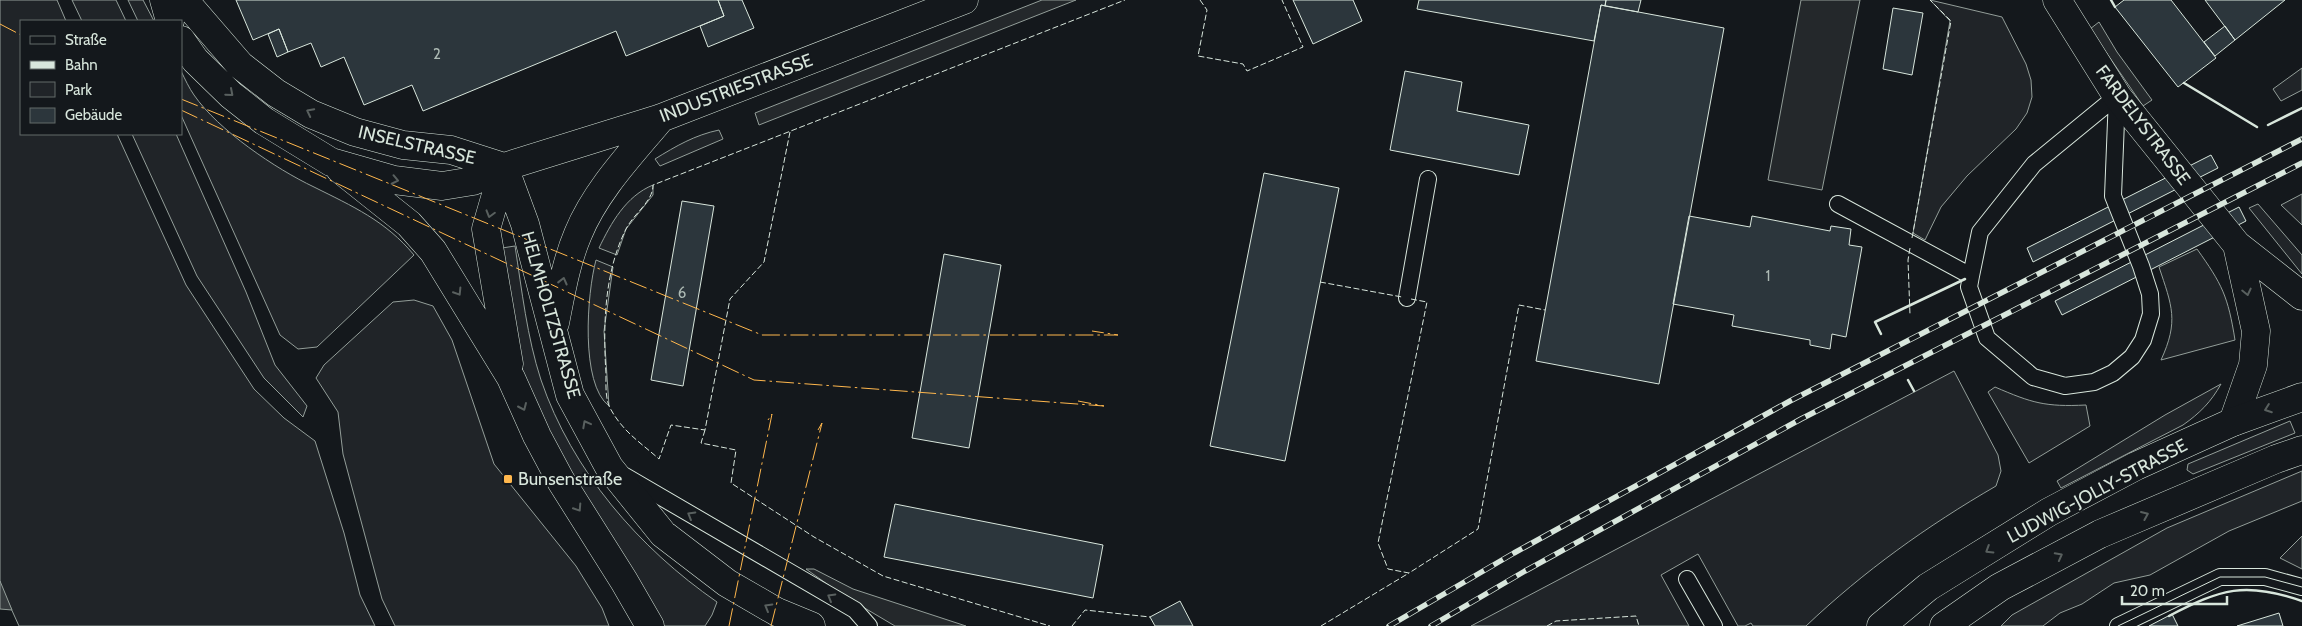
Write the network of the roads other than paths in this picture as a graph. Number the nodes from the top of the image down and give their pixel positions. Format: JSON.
{"nodes":[{"id":1,"x":164,"y":0,"type":"edge"},
{"id":2,"x":184,"y":0,"type":"edge"},
{"id":3,"x":964,"y":0,"type":"edge"},
{"id":4,"x":2057,"y":0,"type":"edge"},
{"id":5,"x":170,"y":20,"type":"edge"},
{"id":6,"x":182,"y":41,"type":"edge"},
{"id":7,"x":2117,"y":96,"type":"junction"},
{"id":8,"x":661,"y":118,"type":"junction"},
{"id":9,"x":331,"y":162,"type":"junction"},
{"id":10,"x":504,"y":167,"type":"junction"},
{"id":11,"x":1428,"y":179,"type":"dead end"},
{"id":12,"x":1838,"y":204,"type":"dead end"},
{"id":13,"x":2237,"y":245,"type":"junction"},
{"id":14,"x":1971,"y":276,"type":"junction"},
{"id":15,"x":2302,"y":296,"type":"edge"},
{"id":16,"x":1407,"y":298,"type":"dead end"},
{"id":17,"x":554,"y":329,"type":"junction"},
{"id":18,"x":511,"y":378,"type":"junction"},
{"id":19,"x":2302,"y":397,"type":"edge"},
{"id":20,"x":2233,"y":422,"type":"junction"},
{"id":21,"x":2302,"y":450,"type":"edge"},
{"id":22,"x":609,"y":467,"type":"junction"},
{"id":23,"x":1687,"y":580,"type":"dead end"},
{"id":24,"x":2000,"y":587,"type":"junction"},
{"id":25,"x":2302,"y":587,"type":"edge"},
{"id":26,"x":650,"y":626,"type":"edge"},
{"id":27,"x":811,"y":626,"type":"edge"},
{"id":28,"x":869,"y":626,"type":"edge"},
{"id":29,"x":1714,"y":626,"type":"edge"},
{"id":30,"x":1881,"y":626,"type":"edge"},
{"id":31,"x":1944,"y":626,"type":"edge"},
{"id":32,"x":1969,"y":626,"type":"edge"},
{"id":33,"x":2118,"y":626,"type":"edge"}],
"edges":[{"from":1,"to":5,"type":"street"},
{"from":10,"to":2,"type":"street","name":"INSELSTRASSE","one_way":true},
{"from":3,"to":8,"type":"street","name":"INDUSTRIESTRASSE"},
{"from":4,"to":7,"type":"street","name":"FARDELYSTRASSE"},
{"from":6,"to":9,"type":"street","name":"INSELSTRASSE","one_way":true},
{"from":7,"to":13,"type":"street","name":"FARDELYSTRASSE"},
{"from":7,"to":14,"type":"lane"},
{"from":7,"to":14,"type":"lane"},
{"from":8,"to":10,"type":"street","name":"INDUSTRIESTRASSE"},
{"from":17,"to":8,"type":"street","one_way":true},
{"from":9,"to":10,"type":"street","name":"INSELSTRASSE","one_way":true},
{"from":9,"to":18,"type":"street","one_way":true},
{"from":10,"to":17,"type":"street","name":"HELMHOLTZSTRASSE"},
{"from":10,"to":18,"type":"street","one_way":true},
{"from":11,"to":16,"type":"lane"},
{"from":12,"to":14,"type":"lane"},
{"from":13,"to":15,"type":"street","name":"FARDELYSTRASSE"},
{"from":13,"to":20,"type":"street","name":"FARDELYSTRASSE","one_way":true},
{"from":22,"to":17,"type":"street","name":"HELMHOLTZSTRASSE","one_way":true},
{"from":18,"to":26,"type":"street","one_way":true},
{"from":19,"to":20,"type":"street","name":"LUDWIG-JOLLY-STRASSE","one_way":true},
{"from":20,"to":30,"type":"street","name":"LUDWIG-JOLLY-STRASSE","one_way":true},
{"from":24,"to":21,"type":"street","one_way":true},
{"from":27,"to":22,"type":"street","name":"HELMHOLTZSTRASSE","one_way":true},
{"from":28,"to":22,"type":"lane","one_way":true},
{"from":23,"to":29,"type":"lane"},
{"from":24,"to":31,"type":"street"},
{"from":24,"to":32,"type":"street"},
{"from":25,"to":33,"type":"lane"}]}
